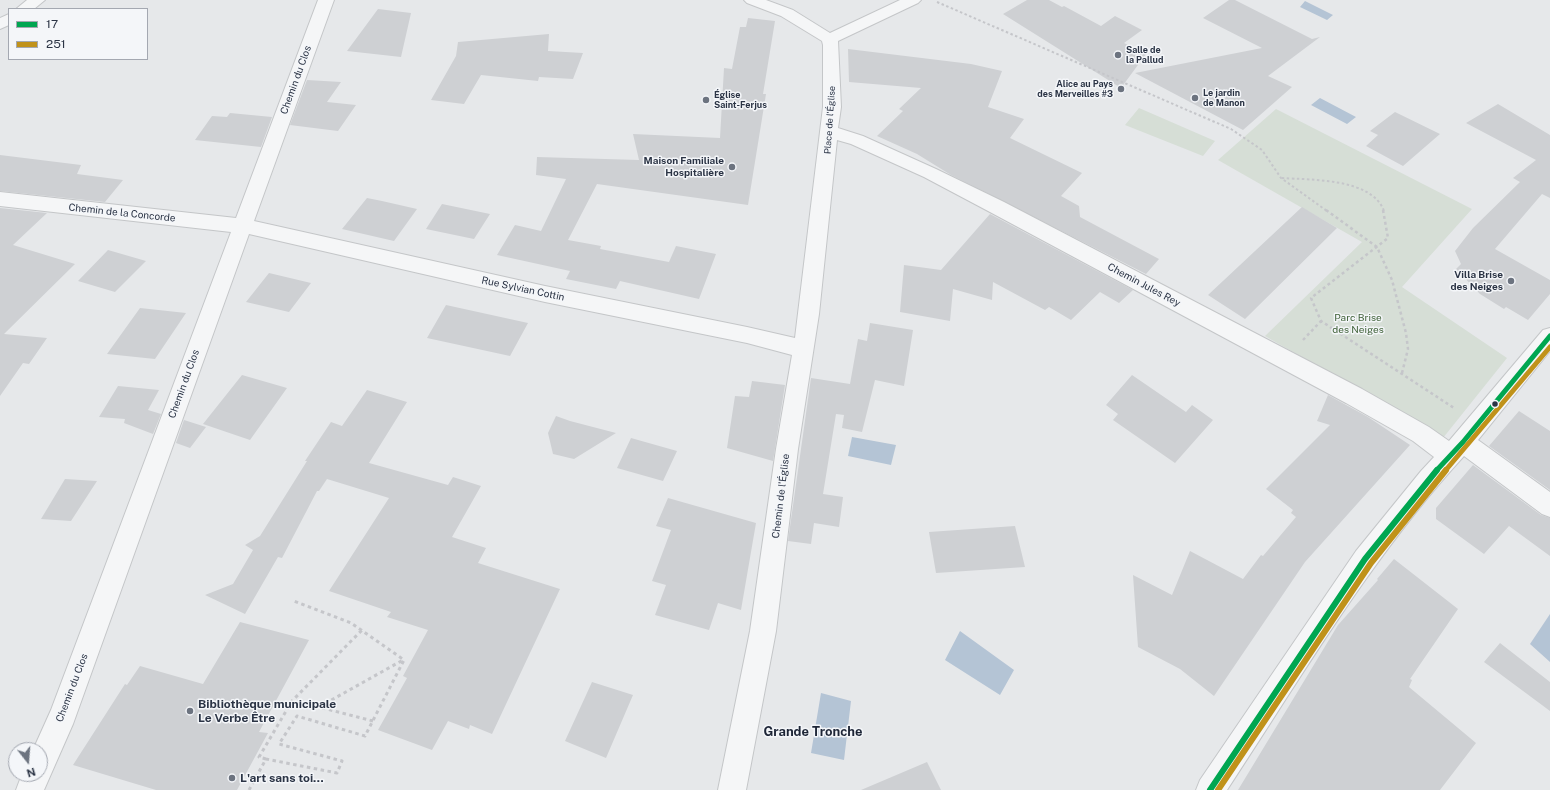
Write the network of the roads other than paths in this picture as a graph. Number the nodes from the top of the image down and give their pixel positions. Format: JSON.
{"nodes":[{"id":1,"x":38,"y":0,"type":"edge"},
{"id":2,"x":326,"y":0,"type":"edge"},
{"id":3,"x":752,"y":0,"type":"edge"},
{"id":4,"x":913,"y":0,"type":"edge"},
{"id":5,"x":26,"y":8,"type":"edge"},
{"id":6,"x":829,"y":39,"type":"junction"},
{"id":7,"x":830,"y":132,"type":"junction"},
{"id":8,"x":0,"y":199,"type":"edge"},
{"id":9,"x":823,"y":200,"type":"joint"},
{"id":10,"x":243,"y":226,"type":"junction"},
{"id":11,"x":1550,"y":336,"type":"edge"},
{"id":12,"x":803,"y":349,"type":"junction"},
{"id":13,"x":1457,"y":449,"type":"junction"},
{"id":14,"x":1550,"y":506,"type":"edge"},
{"id":15,"x":48,"y":749,"type":"edge"},
{"id":16,"x":732,"y":790,"type":"edge"},
{"id":17,"x":1210,"y":790,"type":"edge"}],
"edges":[{"from":1,"to":5,"type":"street"},
{"from":2,"to":10,"type":"street","name":"Chemin du Clos"},
{"from":3,"to":6,"type":"street"},
{"from":4,"to":6,"type":"street"},
{"from":6,"to":7,"type":"street","name":"Place de l'Église"},
{"from":7,"to":9,"type":"street","name":"Place de l'Église"},
{"from":7,"to":13,"type":"street","name":"Chemin Jules Rey"},
{"from":8,"to":10,"type":"street","name":"Chemin de la Concorde"},
{"from":9,"to":12,"type":"street","name":"Chemin de l'Église"},
{"from":10,"to":12,"type":"street","name":"Rue Sylvian Cottin"},
{"from":10,"to":15,"type":"street","name":"Chemin du Clos"},
{"from":11,"to":13,"type":"street"},
{"from":12,"to":16,"type":"street","name":"Chemin de l'Église"},
{"from":13,"to":14,"type":"street","name":"Chemin Jules Rey"},
{"from":13,"to":17,"type":"street"}]}
